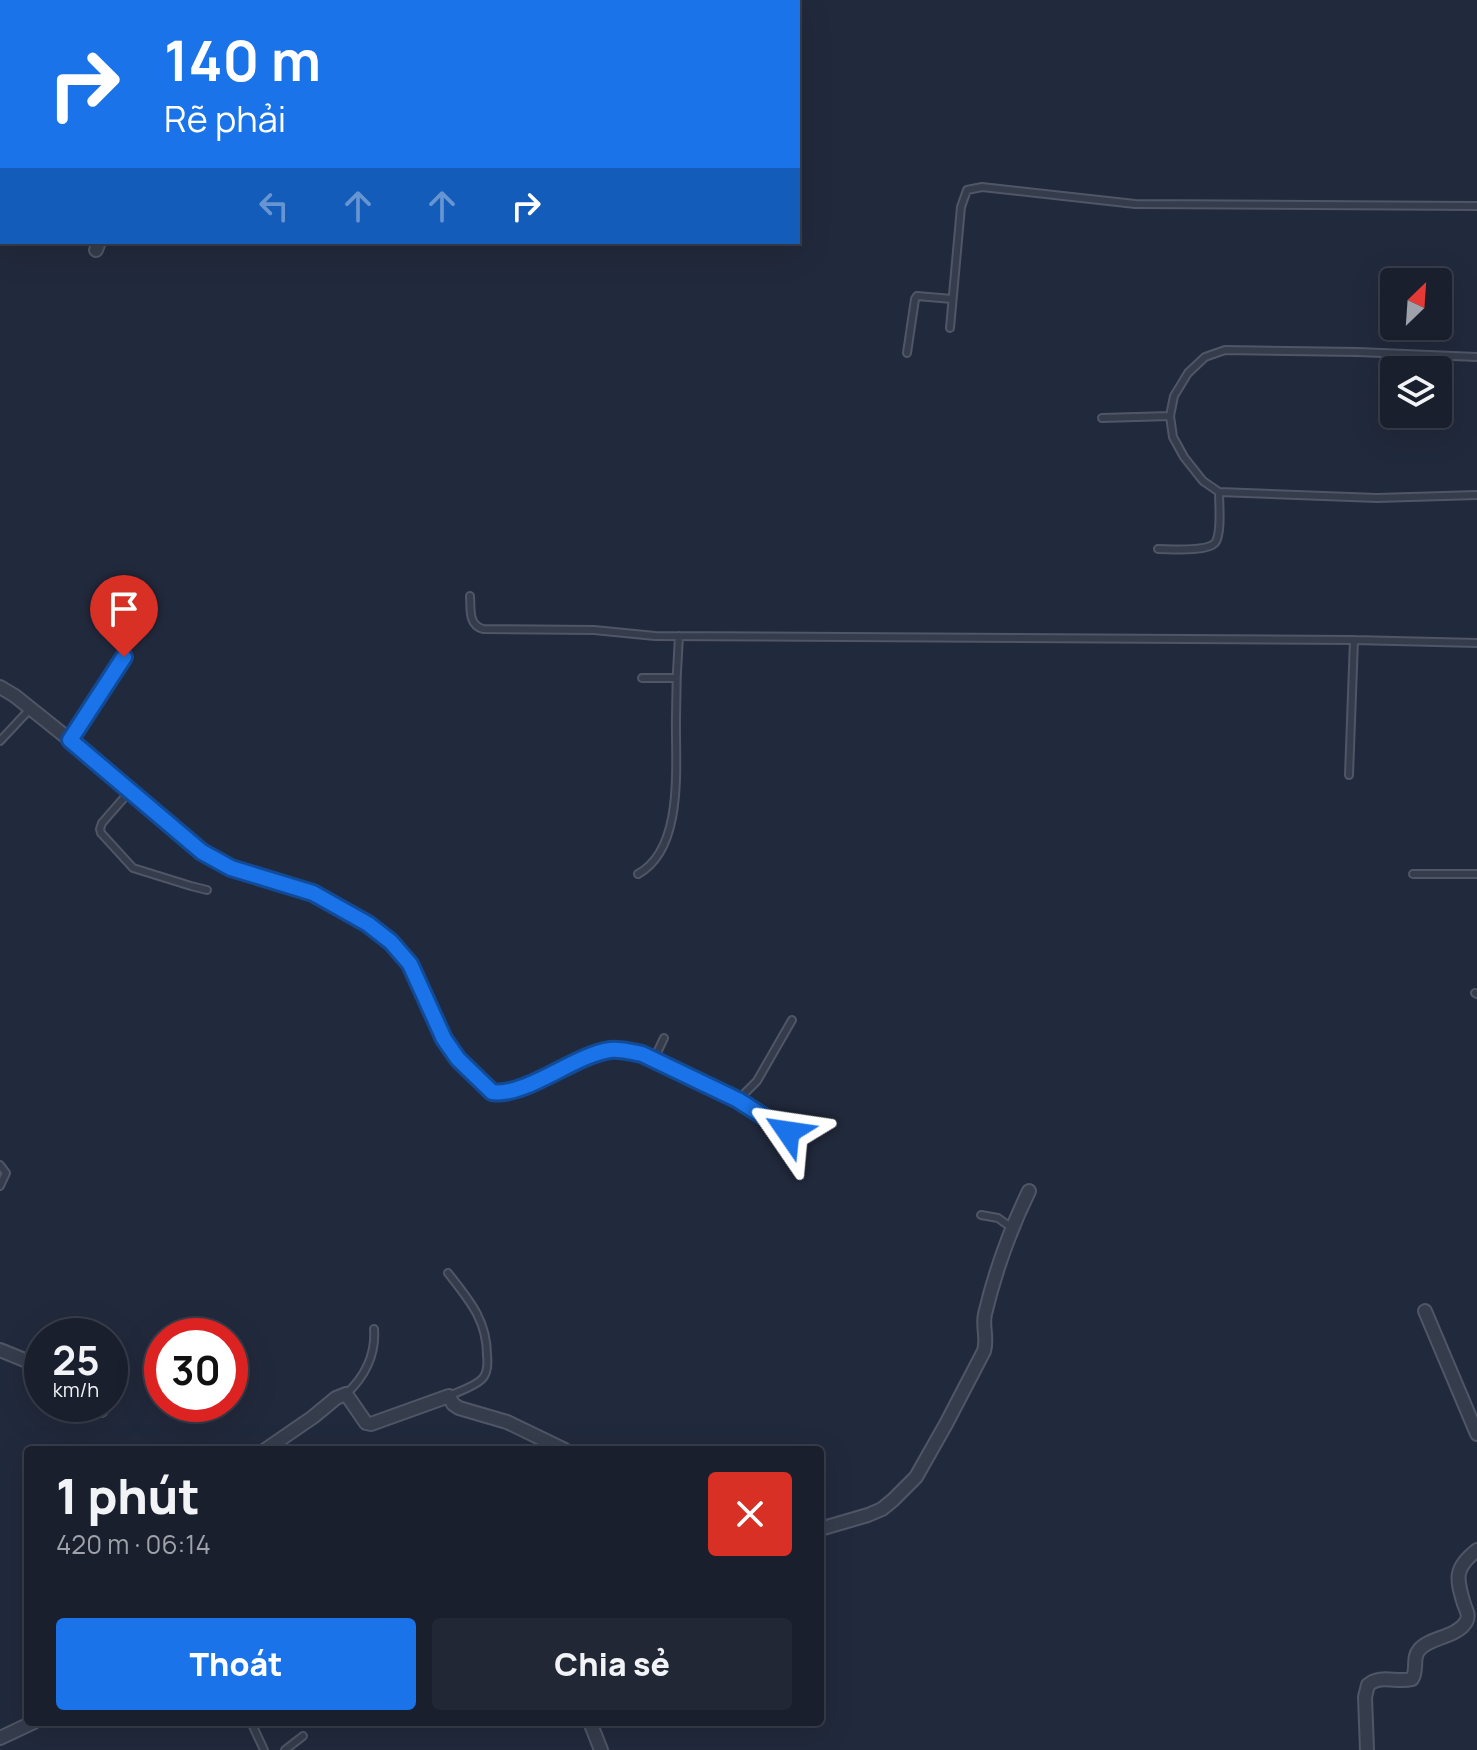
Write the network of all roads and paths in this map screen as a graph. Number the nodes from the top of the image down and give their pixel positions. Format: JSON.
{"nodes":[{"id":1,"x":1477,"y":206,"type":"edge"},
{"id":2,"x":952,"y":299,"type":"junction"},
{"id":3,"x":950,"y":328,"type":"dead end"},
{"id":4,"x":907,"y":353,"type":"dead end"},
{"id":5,"x":1477,"y":357,"type":"edge"},
{"id":6,"x":1170,"y":416,"type":"junction"},
{"id":7,"x":1102,"y":418,"type":"dead end"},
{"id":8,"x":1219,"y":492,"type":"junction"},
{"id":9,"x":1477,"y":495,"type":"edge"},
{"id":10,"x":1158,"y":549,"type":"dead end"},
{"id":11,"x":470,"y":596,"type":"dead end"},
{"id":12,"x":679,"y":636,"type":"junction"},
{"id":13,"x":1354,"y":640,"type":"junction"},
{"id":14,"x":1477,"y":643,"type":"edge"},
{"id":15,"x":124,"y":657,"type":"dead end"},
{"id":16,"x":642,"y":678,"type":"dead end"},
{"id":17,"x":676,"y":678,"type":"junction"},
{"id":18,"x":0,"y":687,"type":"edge"},
{"id":19,"x":31,"y":708,"type":"junction"},
{"id":20,"x":70,"y":740,"type":"junction"},
{"id":21,"x":0,"y":741,"type":"edge"},
{"id":22,"x":1349,"y":775,"type":"dead end"},
{"id":23,"x":130,"y":791,"type":"junction"},
{"id":24,"x":638,"y":874,"type":"dead end"},
{"id":25,"x":1413,"y":874,"type":"dead end"},
{"id":26,"x":1477,"y":874,"type":"edge"},
{"id":27,"x":207,"y":890,"type":"dead end"},
{"id":28,"x":792,"y":1020,"type":"dead end"},
{"id":29,"x":664,"y":1038,"type":"dead end"},
{"id":30,"x":654,"y":1059,"type":"junction"},
{"id":31,"x":738,"y":1100,"type":"junction"},
{"id":32,"x":788,"y":1132,"type":"dead end"},
{"id":33,"x":0,"y":1165,"type":"edge"},
{"id":34,"x":0,"y":1186,"type":"edge"},
{"id":35,"x":1029,"y":1191,"type":"dead end"},
{"id":36,"x":981,"y":1215,"type":"dead end"},
{"id":37,"x":1012,"y":1228,"type":"junction"},
{"id":38,"x":448,"y":1273,"type":"dead end"},
{"id":39,"x":1425,"y":1311,"type":"dead end"},
{"id":40,"x":374,"y":1329,"type":"dead end"},
{"id":41,"x":0,"y":1350,"type":"edge"},
{"id":42,"x":24,"y":1360,"type":"edge"},
{"id":43,"x":346,"y":1394,"type":"junction"},
{"id":44,"x":449,"y":1396,"type":"junction"},
{"id":45,"x":1477,"y":1434,"type":"edge"},
{"id":46,"x":271,"y":1446,"type":"edge"},
{"id":47,"x":557,"y":1446,"type":"edge"},
{"id":48,"x":824,"y":1528,"type":"edge"},
{"id":49,"x":1477,"y":1550,"type":"edge"},
{"id":50,"x":26,"y":1726,"type":"edge"},
{"id":51,"x":253,"y":1726,"type":"edge"},
{"id":52,"x":592,"y":1726,"type":"edge"},
{"id":53,"x":303,"y":1736,"type":"dead end"},
{"id":54,"x":0,"y":1738,"type":"edge"},
{"id":55,"x":264,"y":1750,"type":"edge"},
{"id":56,"x":285,"y":1750,"type":"edge"},
{"id":57,"x":601,"y":1750,"type":"edge"},
{"id":58,"x":1367,"y":1750,"type":"edge"}],
"edges":[{"from":1,"to":2,"type":"lane"},
{"from":2,"to":3,"type":"lane"},
{"from":2,"to":4,"type":"lane"},
{"from":5,"to":6,"type":"lane"},
{"from":6,"to":7,"type":"lane"},
{"from":6,"to":8,"type":"lane"},
{"from":8,"to":9,"type":"lane"},
{"from":8,"to":10,"type":"lane"},
{"from":11,"to":12,"type":"lane"},
{"from":12,"to":13,"type":"lane"},
{"from":12,"to":17,"type":"lane"},
{"from":13,"to":14,"type":"lane"},
{"from":13,"to":22,"type":"lane"},
{"from":15,"to":20,"type":"lane"},
{"from":16,"to":17,"type":"lane"},
{"from":17,"to":24,"type":"lane"},
{"from":18,"to":19,"type":"street"},
{"from":19,"to":20,"type":"street"},
{"from":19,"to":21,"type":"lane"},
{"from":20,"to":23,"type":"street"},
{"from":23,"to":27,"type":"lane"},
{"from":23,"to":30,"type":"street"},
{"from":25,"to":26,"type":"lane"},
{"from":28,"to":31,"type":"lane"},
{"from":29,"to":30,"type":"lane"},
{"from":30,"to":31,"type":"street"},
{"from":31,"to":32,"type":"street"},
{"from":33,"to":34,"type":"lane"},
{"from":35,"to":37,"type":"street"},
{"from":36,"to":37,"type":"lane"},
{"from":37,"to":48,"type":"street"},
{"from":38,"to":44,"type":"lane"},
{"from":39,"to":45,"type":"street"},
{"from":40,"to":43,"type":"lane"},
{"from":41,"to":42,"type":"street"},
{"from":43,"to":44,"type":"street"},
{"from":43,"to":46,"type":"street"},
{"from":44,"to":47,"type":"street"},
{"from":49,"to":58,"type":"street"},
{"from":50,"to":54,"type":"street"},
{"from":51,"to":55,"type":"lane"},
{"from":52,"to":57,"type":"street"},
{"from":53,"to":56,"type":"lane"}]}
